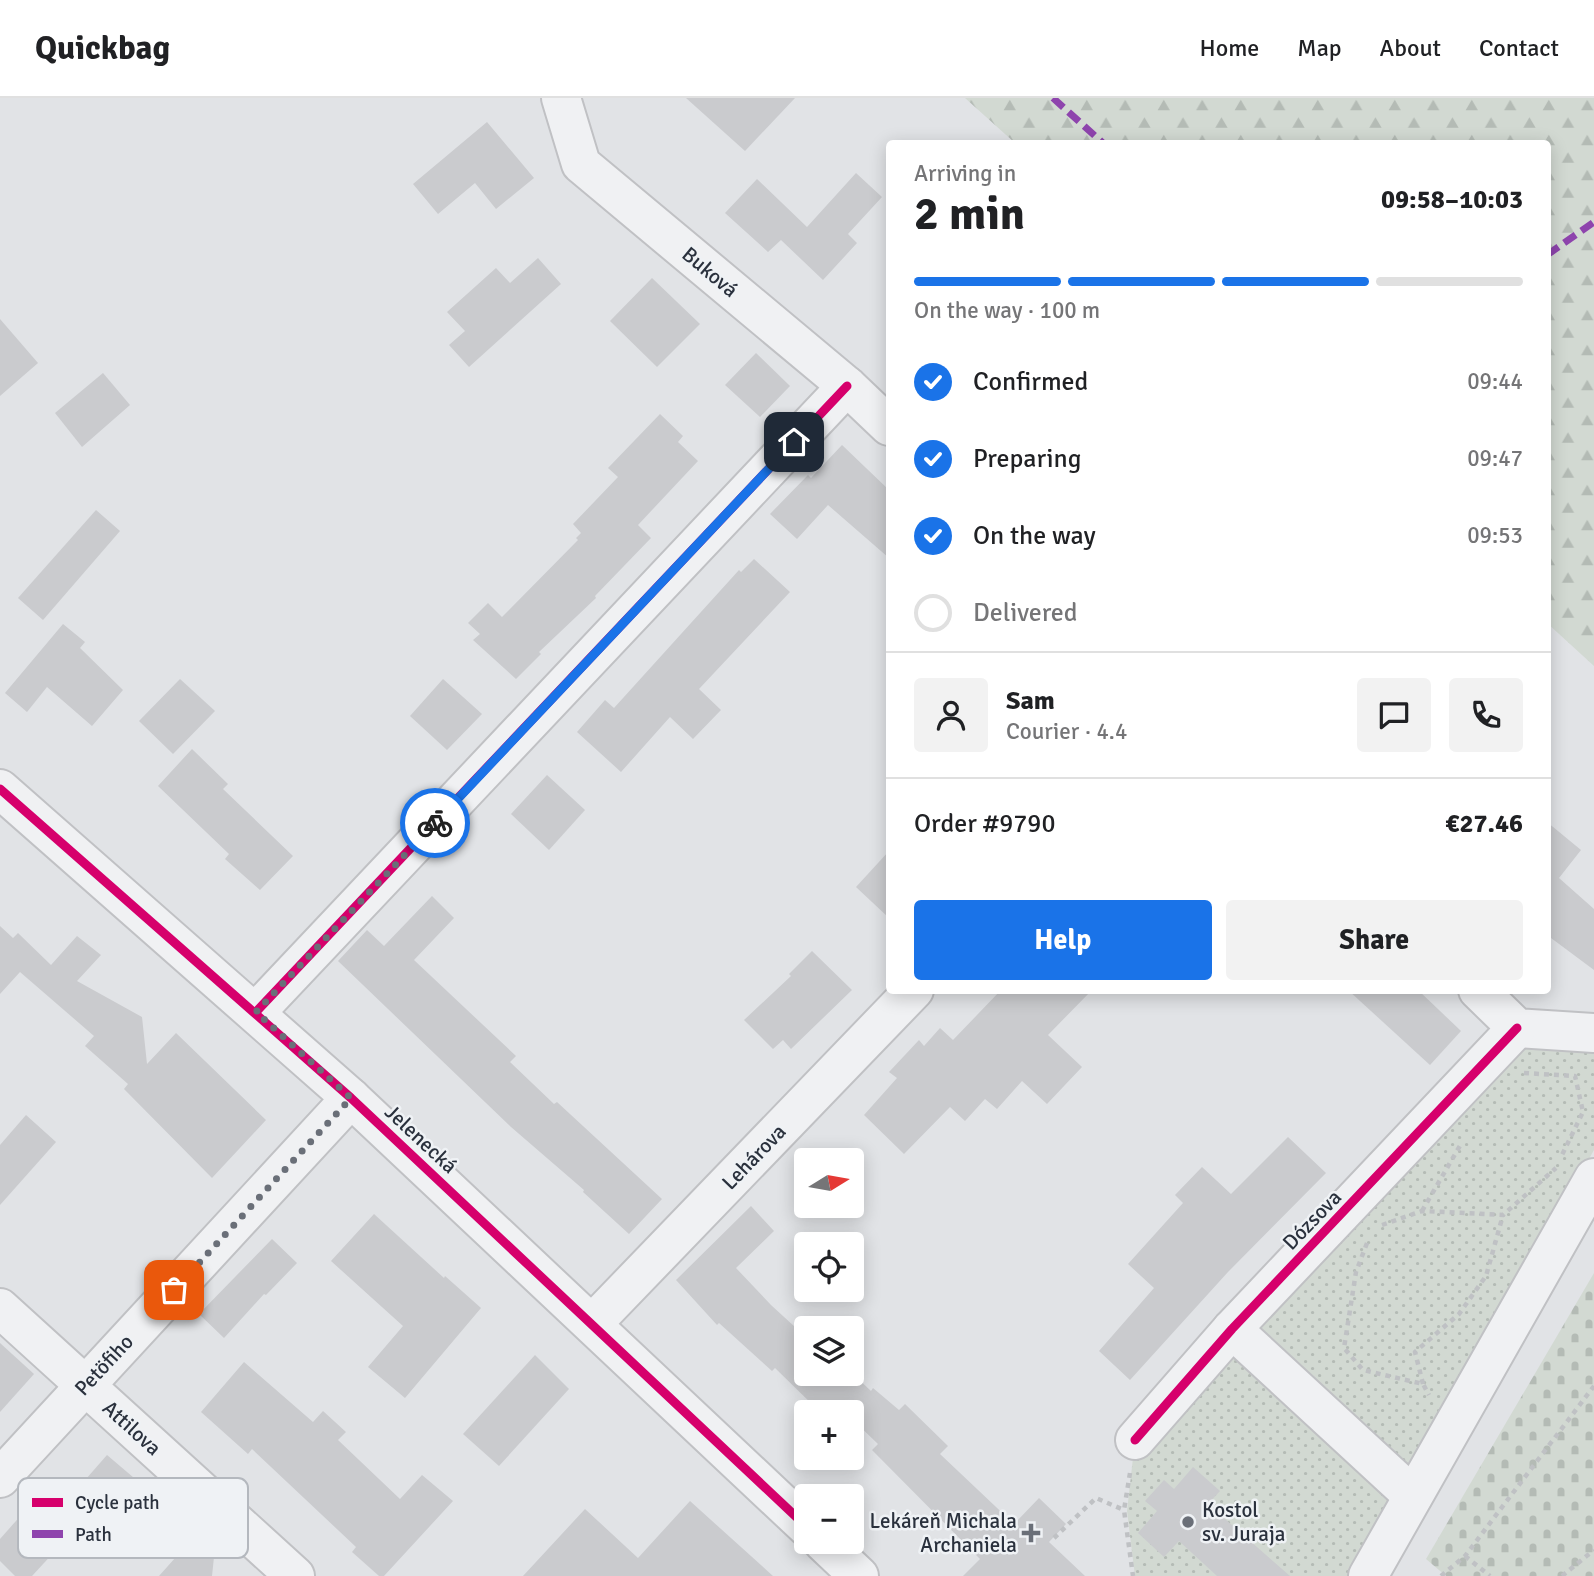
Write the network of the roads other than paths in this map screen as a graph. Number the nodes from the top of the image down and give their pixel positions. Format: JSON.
{"nodes":[{"id":1,"x":561,"y":98,"type":"edge"},
{"id":2,"x":847,"y":386,"type":"junction"},
{"id":3,"x":886,"y":423,"type":"edge"},
{"id":4,"x":0,"y":789,"type":"edge"},
{"id":5,"x":910,"y":994,"type":"edge"},
{"id":6,"x":1481,"y":994,"type":"edge"},
{"id":7,"x":256,"y":1012,"type":"junction"},
{"id":8,"x":1594,"y":1033,"type":"edge"},
{"id":9,"x":1509,"y":1036,"type":"junction"},
{"id":10,"x":351,"y":1098,"type":"junction"},
{"id":11,"x":1594,"y":1178,"type":"edge"},
{"id":12,"x":0,"y":1308,"type":"edge"},
{"id":13,"x":593,"y":1323,"type":"junction"},
{"id":14,"x":1232,"y":1329,"type":"junction"},
{"id":15,"x":85,"y":1386,"type":"junction"},
{"id":16,"x":1135,"y":1440,"type":"road end"},
{"id":17,"x":0,"y":1478,"type":"edge"},
{"id":18,"x":187,"y":1478,"type":"edge"},
{"id":19,"x":1413,"y":1496,"type":"junction"},
{"id":20,"x":794,"y":1515,"type":"edge"},
{"id":21,"x":248,"y":1533,"type":"edge"},
{"id":22,"x":836,"y":1554,"type":"edge"},
{"id":23,"x":295,"y":1576,"type":"edge"},
{"id":24,"x":859,"y":1576,"type":"edge"},
{"id":25,"x":1368,"y":1576,"type":"edge"}],
"edges":[{"from":1,"to":2,"type":"street","name":"Buková"},
{"from":2,"to":3,"type":"street","name":"Buková"},
{"from":2,"to":7,"type":"street"},
{"from":4,"to":7,"type":"street","name":"Jelenecká"},
{"from":5,"to":13,"type":"street","name":"Lehárova"},
{"from":6,"to":9,"type":"street"},
{"from":7,"to":10,"type":"street","name":"Jelenecká"},
{"from":8,"to":9,"type":"street"},
{"from":9,"to":14,"type":"street","name":"Dózsova"},
{"from":10,"to":13,"type":"street","name":"Jelenecká"},
{"from":10,"to":15,"type":"street","name":"Petöfiho"},
{"from":11,"to":19,"type":"street"},
{"from":12,"to":15,"type":"street","name":"Attilova"},
{"from":13,"to":20,"type":"street","name":"Jelenecká"},
{"from":14,"to":16,"type":"street","name":"Dózsova"},
{"from":14,"to":19,"type":"street"},
{"from":15,"to":17,"type":"street","name":"Petöfiho"},
{"from":15,"to":18,"type":"street","name":"Attilova"},
{"from":19,"to":25,"type":"street"},
{"from":21,"to":23,"type":"street","name":"Attilova"},
{"from":22,"to":24,"type":"street"}]}
